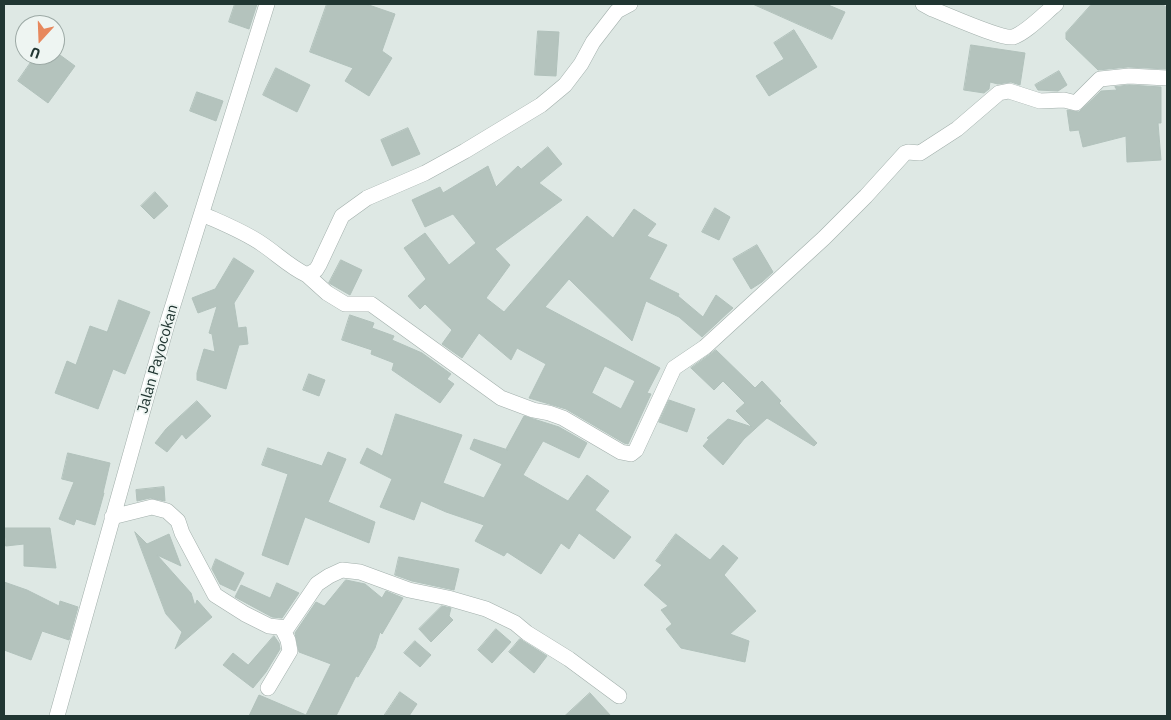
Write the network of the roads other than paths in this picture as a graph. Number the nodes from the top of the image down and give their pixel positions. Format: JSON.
{"nodes":[{"id":1,"x":266,"y":4,"type":"edge"},
{"id":2,"x":630,"y":4,"type":"edge"},
{"id":3,"x":923,"y":4,"type":"edge"},
{"id":4,"x":1056,"y":4,"type":"edge"},
{"id":5,"x":1167,"y":78,"type":"edge"},
{"id":6,"x":202,"y":214,"type":"junction"},
{"id":7,"x":307,"y":275,"type":"junction"},
{"id":8,"x":112,"y":517,"type":"junction"},
{"id":9,"x":282,"y":628,"type":"junction"},
{"id":10,"x":268,"y":688,"type":"dead end"},
{"id":11,"x":620,"y":696,"type":"dead end"},
{"id":12,"x":58,"y":716,"type":"edge"}],
"edges":[{"from":1,"to":6,"type":"street","name":"Jalan Payocokan"},
{"from":2,"to":7,"type":"street"},
{"from":3,"to":4,"type":"street"},
{"from":5,"to":7,"type":"street"},
{"from":6,"to":7,"type":"street"},
{"from":6,"to":8,"type":"street","name":"Jalan Payocokan"},
{"from":8,"to":9,"type":"street"},
{"from":8,"to":12,"type":"street","name":"Jalan Payocokan"},
{"from":9,"to":10,"type":"street"},
{"from":9,"to":11,"type":"street"}]}
